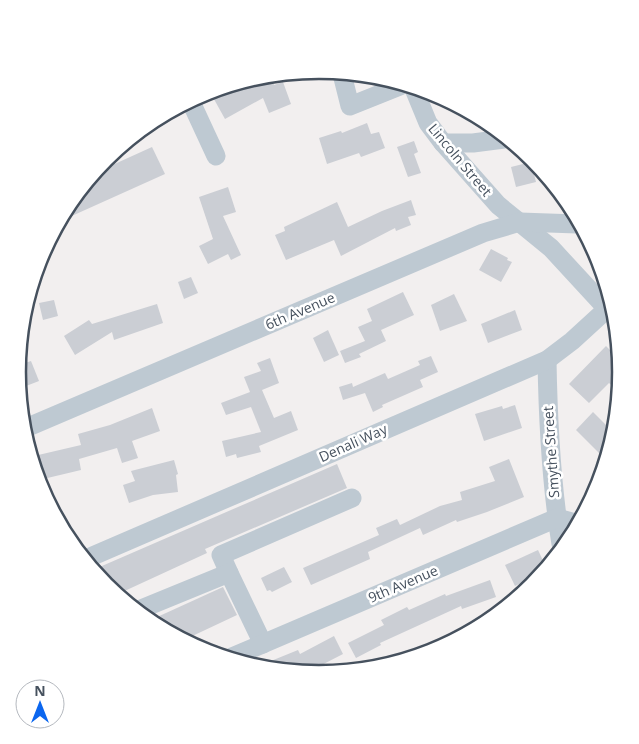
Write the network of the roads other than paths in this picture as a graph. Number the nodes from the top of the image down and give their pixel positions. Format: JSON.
{"nodes":[{"id":1,"x":343,"y":79,"type":"edge"},
{"id":2,"x":394,"y":89,"type":"edge"},
{"id":3,"x":416,"y":95,"type":"edge"},
{"id":4,"x":193,"y":107,"type":"edge"},
{"id":5,"x":499,"y":140,"type":"edge"},
{"id":6,"x":443,"y":144,"type":"junction"},
{"id":7,"x":216,"y":156,"type":"dead end"},
{"id":8,"x":520,"y":222,"type":"junction"},
{"id":9,"x":572,"y":224,"type":"edge"},
{"id":10,"x":606,"y":308,"type":"edge"},
{"id":11,"x":606,"y":312,"type":"edge"},
{"id":12,"x":547,"y":360,"type":"junction"},
{"id":13,"x":31,"y":426,"type":"edge"},
{"id":14,"x":352,"y":498,"type":"dead end"},
{"id":15,"x":557,"y":518,"type":"junction"},
{"id":16,"x":571,"y":522,"type":"edge"},
{"id":17,"x":560,"y":539,"type":"edge"},
{"id":18,"x":92,"y":556,"type":"edge"},
{"id":19,"x":229,"y":573,"type":"junction"},
{"id":20,"x":145,"y":608,"type":"edge"},
{"id":21,"x":263,"y":644,"type":"junction"},
{"id":22,"x":240,"y":654,"type":"edge"}],
"edges":[{"from":1,"to":2,"type":"street"},
{"from":3,"to":6,"type":"street","name":"Lincoln Street"},
{"from":4,"to":7,"type":"street"},
{"from":5,"to":6,"type":"street"},
{"from":6,"to":8,"type":"street","name":"Lincoln Street"},
{"from":8,"to":9,"type":"street","name":"6th Avenue"},
{"from":8,"to":10,"type":"street","name":"Lincoln Street"},
{"from":8,"to":13,"type":"street","name":"6th Avenue"},
{"from":11,"to":12,"type":"street","name":"Denali Way"},
{"from":12,"to":15,"type":"street","name":"Smythe Street"},
{"from":12,"to":18,"type":"street","name":"Denali Way"},
{"from":14,"to":19,"type":"street"},
{"from":15,"to":16,"type":"street"},
{"from":15,"to":17,"type":"street","name":"Smythe Street"},
{"from":15,"to":21,"type":"street","name":"9th Avenue"},
{"from":19,"to":20,"type":"street"},
{"from":19,"to":21,"type":"street"},
{"from":21,"to":22,"type":"street","name":"9th Avenue"}]}
